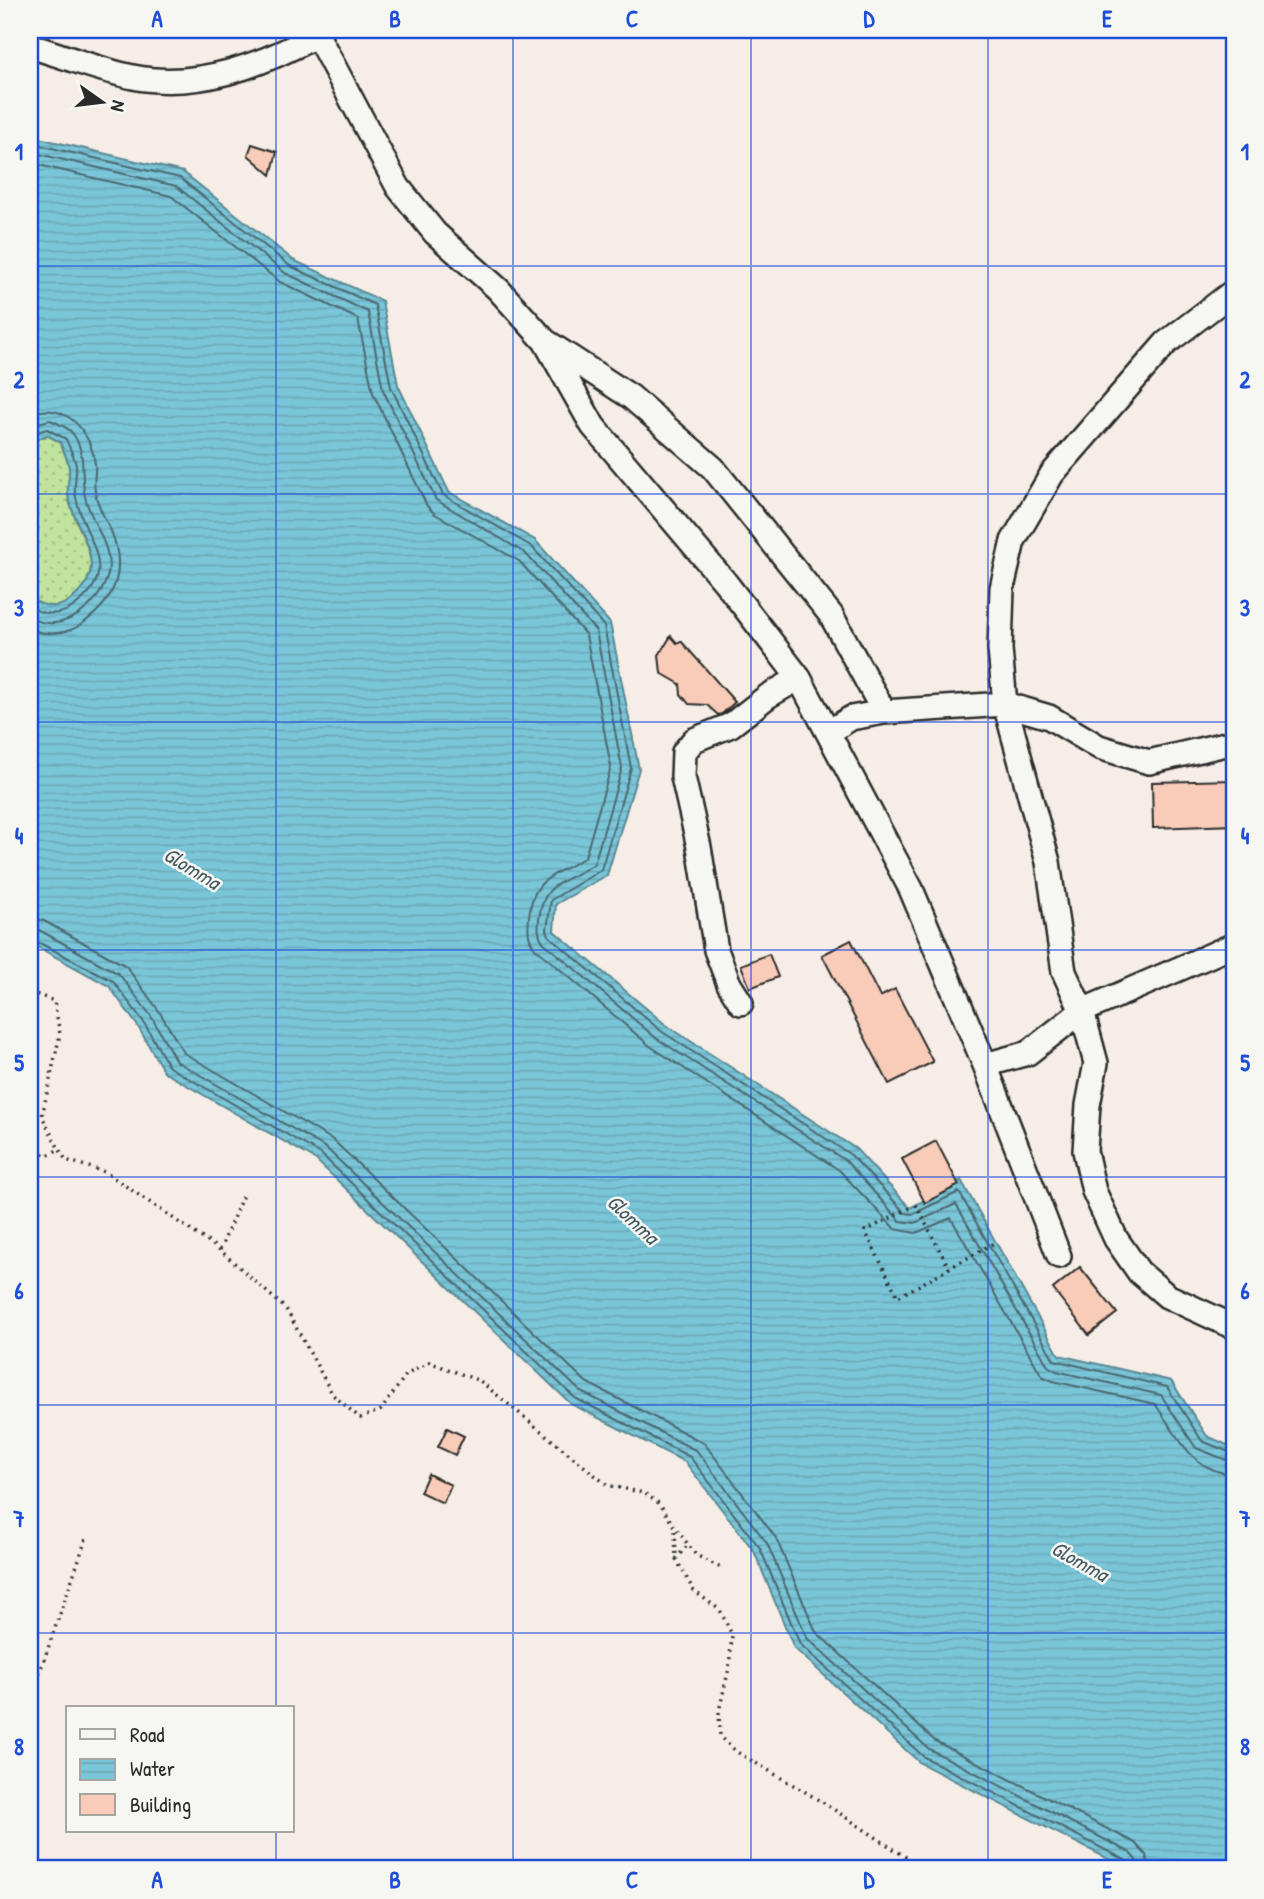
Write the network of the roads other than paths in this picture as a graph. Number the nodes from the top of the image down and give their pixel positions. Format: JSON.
{"nodes":[{"id":1,"x":318,"y":32,"type":"edge"},
{"id":2,"x":30,"y":46,"type":"edge"},
{"id":3,"x":1234,"y":291,"type":"edge"},
{"id":4,"x":545,"y":341,"type":"junction"},
{"id":5,"x":799,"y":678,"type":"junction"},
{"id":6,"x":1005,"y":704,"type":"junction"},
{"id":7,"x":884,"y":712,"type":"junction"},
{"id":8,"x":829,"y":732,"type":"junction"},
{"id":9,"x":1234,"y":742,"type":"edge"},
{"id":10,"x":1234,"y":945,"type":"edge"},
{"id":11,"x":741,"y":1003,"type":"dead end"},
{"id":12,"x":1082,"y":1011,"type":"junction"},
{"id":13,"x":985,"y":1065,"type":"junction"},
{"id":14,"x":1059,"y":1256,"type":"dead end"},
{"id":15,"x":1234,"y":1327,"type":"edge"}],
"edges":[{"from":1,"to":2,"type":"street"},
{"from":1,"to":4,"type":"street"},
{"from":3,"to":6,"type":"street"},
{"from":4,"to":5,"type":"street"},
{"from":4,"to":7,"type":"street"},
{"from":5,"to":8,"type":"street"},
{"from":5,"to":11,"type":"street"},
{"from":6,"to":7,"type":"street"},
{"from":6,"to":9,"type":"street"},
{"from":6,"to":12,"type":"street"},
{"from":7,"to":8,"type":"street"},
{"from":8,"to":13,"type":"street"},
{"from":10,"to":12,"type":"street"},
{"from":12,"to":13,"type":"street"},
{"from":12,"to":15,"type":"street"},
{"from":13,"to":14,"type":"street"}]}
